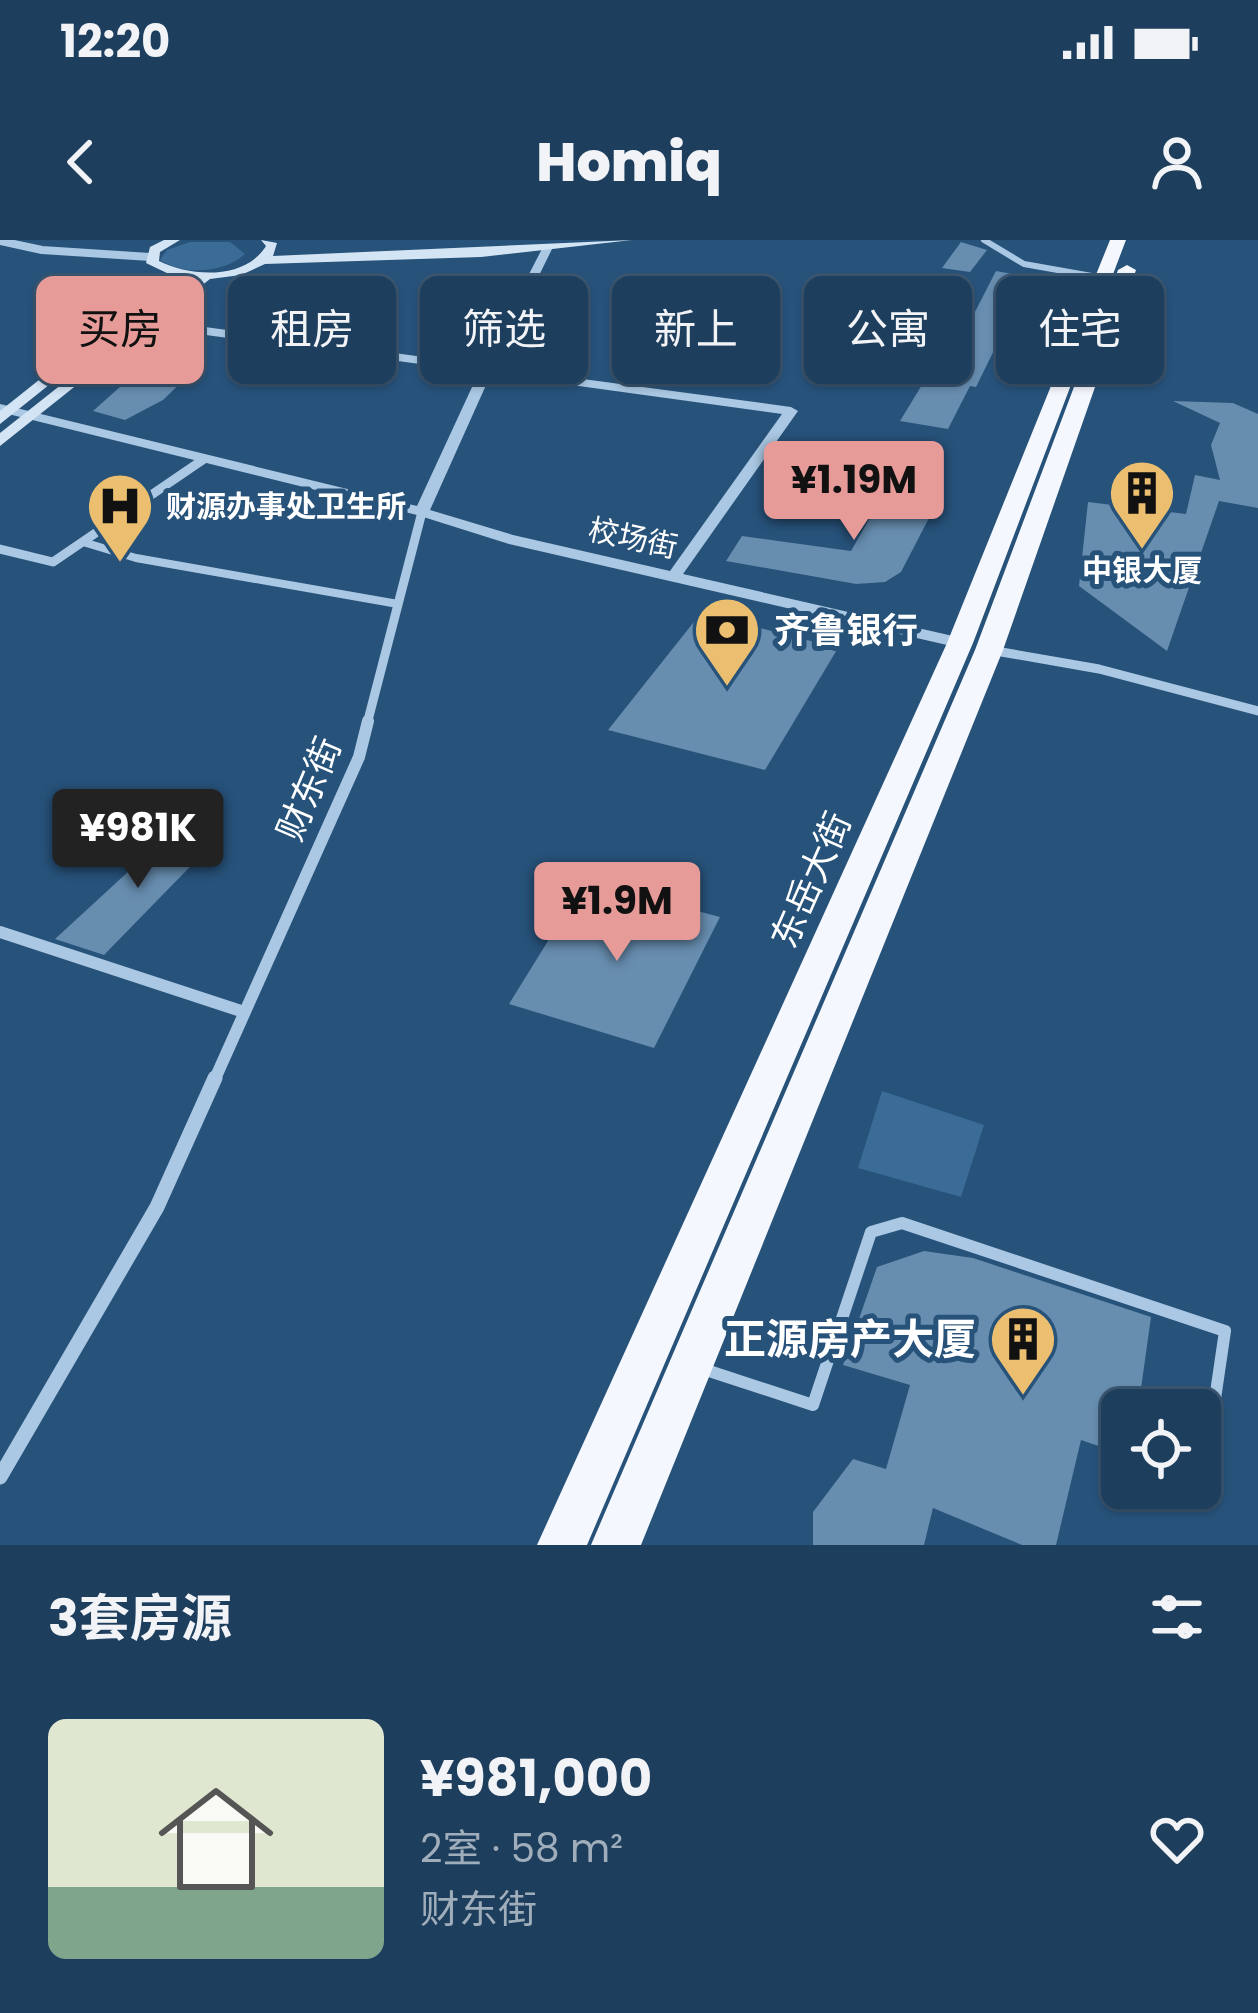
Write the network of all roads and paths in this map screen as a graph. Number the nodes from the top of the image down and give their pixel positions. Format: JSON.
{"nodes":[{"id":1,"x":174,"y":240,"type":"edge"},
{"id":2,"x":267,"y":240,"type":"edge"},
{"id":3,"x":626,"y":240,"type":"edge"},
{"id":4,"x":984,"y":240,"type":"edge"},
{"id":5,"x":1118,"y":240,"type":"edge"},
{"id":6,"x":1137,"y":240,"type":"edge"},
{"id":7,"x":0,"y":241,"type":"edge"},
{"id":8,"x":548,"y":247,"type":"junction"},
{"id":9,"x":150,"y":257,"type":"junction"},
{"id":10,"x":265,"y":260,"type":"junction"},
{"id":11,"x":180,"y":274,"type":"junction"},
{"id":12,"x":208,"y":274,"type":"junction"},
{"id":13,"x":534,"y":276,"type":"edge"},
{"id":14,"x":1088,"y":276,"type":"edge"},
{"id":15,"x":1103,"y":276,"type":"edge"},
{"id":16,"x":204,"y":277,"type":"edge"},
{"id":17,"x":204,"y":331,"type":"edge"},
{"id":18,"x":420,"y":359,"type":"edge"},
{"id":19,"x":588,"y":382,"type":"edge"},
{"id":20,"x":71,"y":384,"type":"edge"},
{"id":21,"x":481,"y":384,"type":"edge"},
{"id":22,"x":1065,"y":384,"type":"edge"},
{"id":23,"x":3,"y":413,"type":"edge"},
{"id":24,"x":30,"y":417,"type":"junction"},
{"id":25,"x":0,"y":441,"type":"edge"},
{"id":26,"x":204,"y":459,"type":"junction"},
{"id":27,"x":422,"y":512,"type":"junction"},
{"id":28,"x":83,"y":542,"type":"junction"},
{"id":29,"x":0,"y":549,"type":"edge"},
{"id":30,"x":675,"y":574,"type":"junction"},
{"id":31,"x":398,"y":604,"type":"junction"},
{"id":32,"x":974,"y":646,"type":"junction"},
{"id":33,"x":1258,"y":711,"type":"edge"},
{"id":34,"x":0,"y":932,"type":"edge"},
{"id":35,"x":244,"y":1012,"type":"junction"},
{"id":36,"x":692,"y":1365,"type":"junction"},
{"id":37,"x":1216,"y":1389,"type":"edge"},
{"id":38,"x":0,"y":1477,"type":"edge"},
{"id":39,"x":562,"y":1545,"type":"edge"},
{"id":40,"x":616,"y":1545,"type":"edge"}],
"edges":[{"from":1,"to":9,"type":"main road"},
{"from":2,"to":10,"type":"main road"},
{"from":3,"to":8,"type":"main road"},
{"from":4,"to":14,"type":"street"},
{"from":5,"to":15,"type":"highway","name":"东岳大街"},
{"from":6,"to":32,"type":"highway","name":"东岳大街"},
{"from":7,"to":9,"type":"street"},
{"from":8,"to":10,"type":"main road"},
{"from":8,"to":13,"type":"street"},
{"from":9,"to":11,"type":"main road"},
{"from":10,"to":12,"type":"main road"},
{"from":11,"to":12,"type":"main road"},
{"from":11,"to":23,"type":"main road"},
{"from":12,"to":16,"type":"main road"},
{"from":17,"to":18,"type":"street"},
{"from":19,"to":30,"type":"street"},
{"from":20,"to":24,"type":"main road"},
{"from":21,"to":27,"type":"street"},
{"from":22,"to":32,"type":"highway","name":"东岳大街"},
{"from":23,"to":24,"type":"street","name":"校场街"},
{"from":24,"to":25,"type":"main road"},
{"from":24,"to":26,"type":"street","name":"校场街"},
{"from":26,"to":27,"type":"street","name":"校场街"},
{"from":26,"to":28,"type":"street"},
{"from":27,"to":30,"type":"street","name":"校场街"},
{"from":27,"to":31,"type":"street","name":"财东街"},
{"from":28,"to":29,"type":"street"},
{"from":28,"to":31,"type":"street"},
{"from":30,"to":32,"type":"street","name":"校场街"},
{"from":31,"to":35,"type":"street","name":"财东街"},
{"from":32,"to":33,"type":"street","name":"校场街"},
{"from":32,"to":36,"type":"highway","name":"东岳大街"},
{"from":32,"to":39,"type":"highway","name":"东岳大街"},
{"from":34,"to":35,"type":"street"},
{"from":35,"to":38,"type":"street","name":"财东街"},
{"from":36,"to":37,"type":"lane"},
{"from":36,"to":40,"type":"highway","name":"东岳大街"}]}
